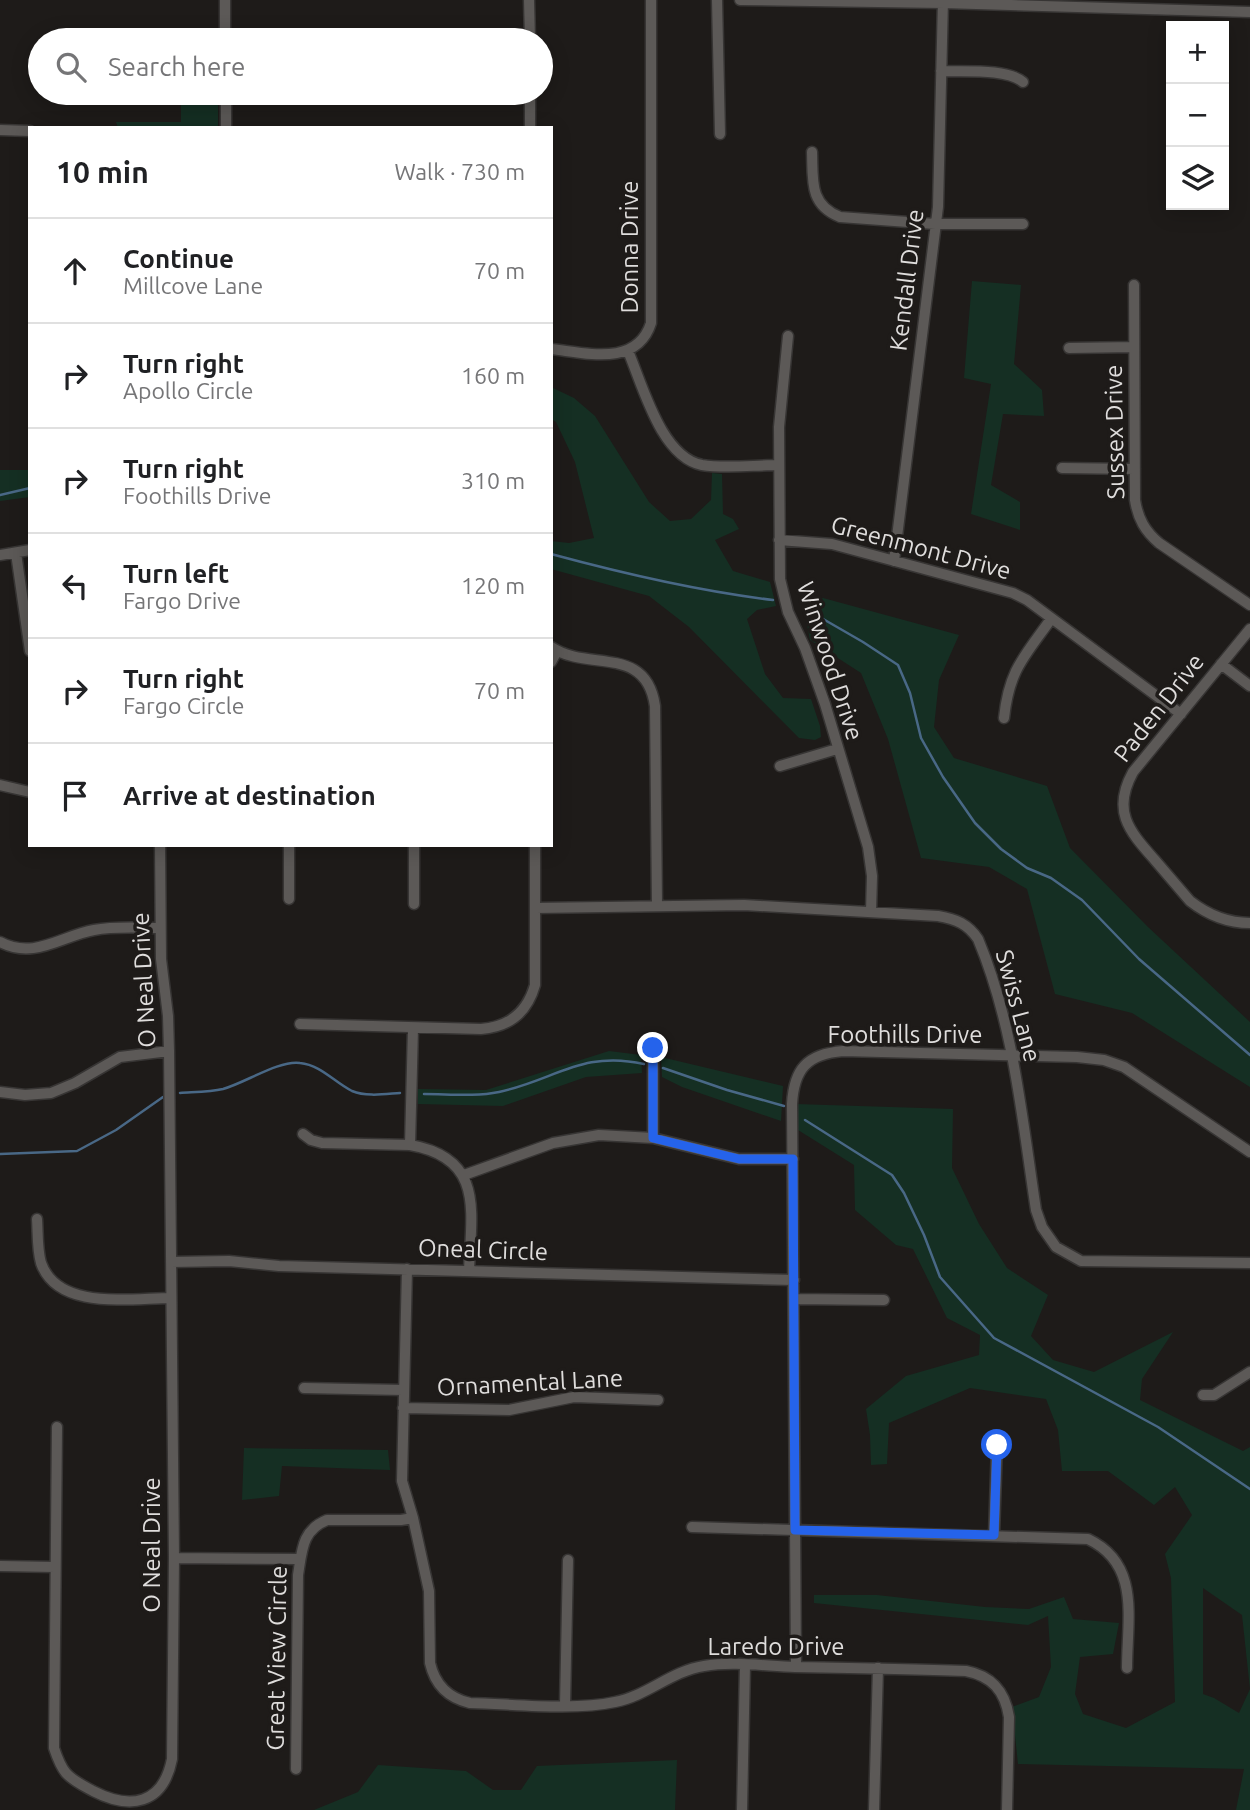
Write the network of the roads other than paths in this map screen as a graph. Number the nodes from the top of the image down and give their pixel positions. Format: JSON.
{"nodes":[{"id":1,"x":225,"y":0,"type":"edge"},
{"id":2,"x":529,"y":0,"type":"edge"},
{"id":3,"x":651,"y":0,"type":"edge"},
{"id":4,"x":718,"y":0,"type":"edge"},
{"id":5,"x":740,"y":0,"type":"edge"},
{"id":6,"x":1038,"y":0,"type":"edge"},
{"id":7,"x":943,"y":1,"type":"edge"},
{"id":8,"x":1166,"y":5,"type":"edge"},
{"id":9,"x":1050,"y":6,"type":"junction"},
{"id":10,"x":1250,"y":12,"type":"edge"},
{"id":11,"x":225,"y":28,"type":"edge"},
{"id":12,"x":530,"y":28,"type":"edge"},
{"id":13,"x":942,"y":71,"type":"junction"},
{"id":14,"x":1023,"y":82,"type":"dead end"},
{"id":15,"x":226,"y":105,"type":"edge"},
{"id":16,"x":530,"y":105,"type":"edge"},
{"id":17,"x":226,"y":126,"type":"edge"},
{"id":18,"x":530,"y":126,"type":"edge"},
{"id":19,"x":0,"y":130,"type":"edge"},
{"id":20,"x":28,"y":131,"type":"edge"},
{"id":21,"x":720,"y":134,"type":"dead end"},
{"id":22,"x":812,"y":152,"type":"dead end"},
{"id":23,"x":935,"y":224,"type":"junction"},
{"id":24,"x":1023,"y":224,"type":"dead end"},
{"id":25,"x":1134,"y":285,"type":"dead end"},
{"id":26,"x":788,"y":336,"type":"dead end"},
{"id":27,"x":1134,"y":347,"type":"junction"},
{"id":28,"x":1069,"y":348,"type":"dead end"},
{"id":29,"x":553,"y":349,"type":"edge"},
{"id":30,"x":628,"y":351,"type":"junction"},
{"id":31,"x":779,"y":465,"type":"junction"},
{"id":32,"x":1062,"y":468,"type":"dead end"},
{"id":33,"x":1135,"y":469,"type":"junction"},
{"id":34,"x":779,"y":540,"type":"junction"},
{"id":35,"x":28,"y":551,"type":"edge"},
{"id":36,"x":16,"y":553,"type":"junction"},
{"id":37,"x":0,"y":555,"type":"edge"},
{"id":38,"x":894,"y":561,"type":"junction"},
{"id":39,"x":1250,"y":606,"type":"edge"},
{"id":40,"x":1051,"y":619,"type":"junction"},
{"id":41,"x":1250,"y":629,"type":"edge"},
{"id":42,"x":28,"y":637,"type":"edge"},
{"id":43,"x":554,"y":649,"type":"edge"},
{"id":44,"x":1221,"y":664,"type":"junction"},
{"id":45,"x":1250,"y":686,"type":"edge"},
{"id":46,"x":1181,"y":714,"type":"junction"},
{"id":47,"x":1004,"y":718,"type":"dead end"},
{"id":48,"x":838,"y":749,"type":"junction"},
{"id":49,"x":780,"y":766,"type":"dead end"},
{"id":50,"x":0,"y":785,"type":"edge"},
{"id":51,"x":28,"y":792,"type":"edge"},
{"id":52,"x":160,"y":847,"type":"edge"},
{"id":53,"x":289,"y":847,"type":"edge"},
{"id":54,"x":414,"y":847,"type":"edge"},
{"id":55,"x":535,"y":847,"type":"edge"},
{"id":56,"x":289,"y":899,"type":"dead end"},
{"id":57,"x":414,"y":904,"type":"dead end"},
{"id":58,"x":657,"y":906,"type":"junction"},
{"id":59,"x":535,"y":908,"type":"junction"},
{"id":60,"x":871,"y":912,"type":"junction"},
{"id":61,"x":1250,"y":923,"type":"edge"},
{"id":62,"x":160,"y":928,"type":"junction"},
{"id":63,"x":0,"y":942,"type":"edge"},
{"id":64,"x":300,"y":1024,"type":"dead end"},
{"id":65,"x":413,"y":1028,"type":"junction"},
{"id":66,"x":653,"y":1040,"type":"dead end"},
{"id":67,"x":169,"y":1051,"type":"junction"},
{"id":68,"x":1012,"y":1056,"type":"junction"},
{"id":69,"x":0,"y":1092,"type":"edge"},
{"id":70,"x":303,"y":1134,"type":"dead end"},
{"id":71,"x":653,"y":1138,"type":"junction"},
{"id":72,"x":410,"y":1145,"type":"junction"},
{"id":73,"x":1250,"y":1152,"type":"edge"},
{"id":74,"x":793,"y":1159,"type":"junction"},
{"id":75,"x":464,"y":1175,"type":"junction"},
{"id":76,"x":37,"y":1219,"type":"dead end"},
{"id":77,"x":171,"y":1262,"type":"junction"},
{"id":78,"x":1250,"y":1263,"type":"edge"},
{"id":79,"x":407,"y":1269,"type":"junction"},
{"id":80,"x":469,"y":1271,"type":"junction"},
{"id":81,"x":794,"y":1280,"type":"junction"},
{"id":82,"x":171,"y":1298,"type":"junction"},
{"id":83,"x":794,"y":1299,"type":"junction"},
{"id":84,"x":884,"y":1300,"type":"dead end"},
{"id":85,"x":1250,"y":1373,"type":"edge"},
{"id":86,"x":304,"y":1388,"type":"dead end"},
{"id":87,"x":404,"y":1390,"type":"junction"},
{"id":88,"x":1203,"y":1395,"type":"dead end"},
{"id":89,"x":658,"y":1400,"type":"dead end"},
{"id":90,"x":403,"y":1408,"type":"junction"},
{"id":91,"x":57,"y":1427,"type":"dead end"},
{"id":92,"x":997,"y":1445,"type":"dead end"},
{"id":93,"x":413,"y":1518,"type":"junction"},
{"id":94,"x":692,"y":1527,"type":"dead end"},
{"id":95,"x":795,"y":1530,"type":"junction"},
{"id":96,"x":994,"y":1535,"type":"junction"},
{"id":97,"x":174,"y":1558,"type":"junction"},
{"id":98,"x":300,"y":1559,"type":"junction"},
{"id":99,"x":568,"y":1560,"type":"dead end"},
{"id":100,"x":0,"y":1566,"type":"edge"},
{"id":101,"x":55,"y":1567,"type":"junction"},
{"id":102,"x":745,"y":1665,"type":"junction"},
{"id":103,"x":796,"y":1667,"type":"junction"},
{"id":104,"x":878,"y":1668,"type":"junction"},
{"id":105,"x":1127,"y":1668,"type":"dead end"},
{"id":106,"x":565,"y":1705,"type":"junction"},
{"id":107,"x":296,"y":1769,"type":"dead end"},
{"id":108,"x":742,"y":1810,"type":"edge"},
{"id":109,"x":874,"y":1810,"type":"edge"},
{"id":110,"x":1007,"y":1810,"type":"edge"}],
"edges":[{"from":1,"to":11,"type":"street"},
{"from":2,"to":12,"type":"street"},
{"from":3,"to":30,"type":"street","name":"Donna Drive"},
{"from":4,"to":21,"type":"street"},
{"from":5,"to":7,"type":"street"},
{"from":6,"to":9,"type":"street"},
{"from":7,"to":9,"type":"street"},
{"from":7,"to":13,"type":"street","name":"Kendall Drive"},
{"from":8,"to":9,"type":"street"},
{"from":8,"to":10,"type":"street"},
{"from":13,"to":14,"type":"street"},
{"from":13,"to":23,"type":"street","name":"Kendall Drive"},
{"from":15,"to":17,"type":"street"},
{"from":16,"to":18,"type":"street"},
{"from":19,"to":20,"type":"street"},
{"from":22,"to":23,"type":"street"},
{"from":23,"to":24,"type":"street"},
{"from":23,"to":38,"type":"street","name":"Kendall Drive"},
{"from":25,"to":27,"type":"street","name":"Sussex Drive"},
{"from":26,"to":31,"type":"street","name":"Winwood Drive"},
{"from":27,"to":28,"type":"street"},
{"from":27,"to":33,"type":"street","name":"Sussex Drive"},
{"from":29,"to":30,"type":"street"},
{"from":30,"to":31,"type":"street"},
{"from":31,"to":34,"type":"street","name":"Winwood Drive"},
{"from":32,"to":33,"type":"street"},
{"from":33,"to":39,"type":"street","name":"Sussex Drive"},
{"from":34,"to":38,"type":"street","name":"Greenmont Drive"},
{"from":34,"to":48,"type":"street","name":"Winwood Drive"},
{"from":35,"to":36,"type":"street"},
{"from":36,"to":37,"type":"street"},
{"from":36,"to":42,"type":"street"},
{"from":38,"to":40,"type":"street","name":"Greenmont Drive"},
{"from":40,"to":46,"type":"street","name":"Greenmont Drive"},
{"from":40,"to":47,"type":"street"},
{"from":41,"to":44,"type":"street","name":"Paden Drive"},
{"from":43,"to":58,"type":"street"},
{"from":44,"to":45,"type":"street"},
{"from":44,"to":46,"type":"street","name":"Paden Drive"},
{"from":46,"to":61,"type":"street","name":"Paden Drive"},
{"from":48,"to":49,"type":"street"},
{"from":48,"to":60,"type":"street","name":"Winwood Drive"},
{"from":50,"to":51,"type":"street"},
{"from":52,"to":62,"type":"street","name":"O Neal Drive"},
{"from":53,"to":56,"type":"street"},
{"from":54,"to":57,"type":"street"},
{"from":55,"to":59,"type":"street"},
{"from":58,"to":59,"type":"street","name":"Swiss Lane"},
{"from":58,"to":60,"type":"street","name":"Swiss Lane"},
{"from":59,"to":65,"type":"street"},
{"from":60,"to":68,"type":"street","name":"Swiss Lane"},
{"from":62,"to":63,"type":"street"},
{"from":62,"to":67,"type":"street","name":"O Neal Drive"},
{"from":64,"to":65,"type":"street"},
{"from":65,"to":72,"type":"street"},
{"from":66,"to":71,"type":"street"},
{"from":67,"to":69,"type":"street"},
{"from":67,"to":77,"type":"street","name":"O Neal Drive"},
{"from":68,"to":73,"type":"street","name":"Foothills Drive"},
{"from":68,"to":74,"type":"street","name":"Foothills Drive"},
{"from":68,"to":78,"type":"street","name":"Swiss Lane"},
{"from":70,"to":72,"type":"street"},
{"from":71,"to":74,"type":"street"},
{"from":71,"to":75,"type":"street"},
{"from":72,"to":75,"type":"street"},
{"from":74,"to":81,"type":"street","name":"Foothills Drive"},
{"from":75,"to":80,"type":"street"},
{"from":76,"to":82,"type":"street"},
{"from":77,"to":79,"type":"street","name":"Oneal Circle"},
{"from":77,"to":82,"type":"street","name":"O Neal Drive"},
{"from":79,"to":80,"type":"street","name":"Oneal Circle"},
{"from":79,"to":87,"type":"street","name":"Laredo Drive"},
{"from":80,"to":81,"type":"street","name":"Oneal Circle"},
{"from":81,"to":83,"type":"street","name":"Foothills Drive"},
{"from":82,"to":97,"type":"street","name":"O Neal Drive"},
{"from":83,"to":84,"type":"street"},
{"from":83,"to":95,"type":"street","name":"Foothills Drive"},
{"from":85,"to":88,"type":"street"},
{"from":86,"to":87,"type":"street"},
{"from":87,"to":90,"type":"street","name":"Laredo Drive"},
{"from":89,"to":90,"type":"street","name":"Ornamental Lane"},
{"from":90,"to":93,"type":"street","name":"Laredo Drive"},
{"from":91,"to":101,"type":"street","name":"O Neal Drive"},
{"from":92,"to":96,"type":"street"},
{"from":93,"to":98,"type":"street","name":"Great View Circle"},
{"from":93,"to":106,"type":"street","name":"Laredo Drive"},
{"from":94,"to":95,"type":"street"},
{"from":95,"to":96,"type":"street"},
{"from":95,"to":103,"type":"street","name":"Foothills Drive"},
{"from":96,"to":105,"type":"street"},
{"from":97,"to":98,"type":"street"},
{"from":97,"to":101,"type":"street","name":"O Neal Drive"},
{"from":98,"to":107,"type":"street","name":"Great View Circle"},
{"from":99,"to":106,"type":"street"},
{"from":100,"to":101,"type":"street"},
{"from":102,"to":103,"type":"street","name":"Laredo Drive"},
{"from":102,"to":106,"type":"street","name":"Laredo Drive"},
{"from":102,"to":108,"type":"street"},
{"from":103,"to":104,"type":"street","name":"Laredo Drive"},
{"from":104,"to":109,"type":"street"},
{"from":104,"to":110,"type":"street","name":"Laredo Drive"}]}
